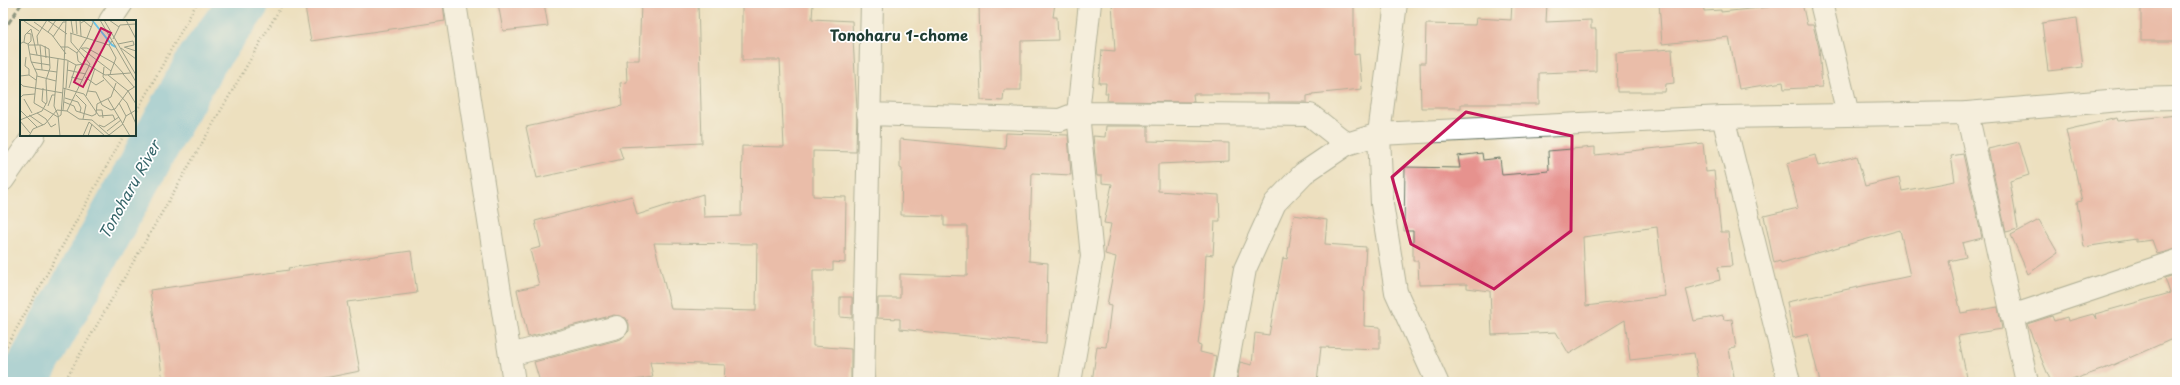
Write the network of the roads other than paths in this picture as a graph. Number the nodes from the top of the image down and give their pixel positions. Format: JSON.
{"nodes":[{"id":1,"x":122,"y":3,"type":"edge"},
{"id":2,"x":455,"y":3,"type":"edge"},
{"id":3,"x":872,"y":3,"type":"edge"},
{"id":4,"x":1090,"y":3,"type":"edge"},
{"id":5,"x":1396,"y":3,"type":"edge"},
{"id":6,"x":1821,"y":3,"type":"edge"},
{"id":7,"x":111,"y":20,"type":"edge"},
{"id":8,"x":2177,"y":98,"type":"edge"},
{"id":9,"x":1078,"y":113,"type":"junction"},
{"id":10,"x":1967,"y":113,"type":"junction"},
{"id":11,"x":868,"y":114,"type":"junction"},
{"id":12,"x":1848,"y":114,"type":"junction"},
{"id":13,"x":1723,"y":117,"type":"junction"},
{"id":14,"x":1380,"y":134,"type":"junction"},
{"id":15,"x":33,"y":136,"type":"edge"},
{"id":16,"x":1347,"y":144,"type":"junction"},
{"id":17,"x":3,"y":180,"type":"edge"},
{"id":18,"x":2177,"y":261,"type":"edge"},
{"id":19,"x":2012,"y":316,"type":"junction"},
{"id":20,"x":617,"y":327,"type":"dead end"},
{"id":21,"x":510,"y":355,"type":"junction"},
{"id":22,"x":514,"y":382,"type":"edge"},
{"id":23,"x":863,"y":382,"type":"edge"},
{"id":24,"x":1070,"y":382,"type":"edge"},
{"id":25,"x":1224,"y":382,"type":"edge"},
{"id":26,"x":1437,"y":382,"type":"edge"},
{"id":27,"x":1789,"y":382,"type":"edge"},
{"id":28,"x":2027,"y":382,"type":"edge"}],
"edges":[{"from":1,"to":7,"type":"main road"},
{"from":2,"to":21,"type":"main road"},
{"from":3,"to":11,"type":"main road"},
{"from":4,"to":9,"type":"main road"},
{"from":5,"to":14,"type":"main road"},
{"from":6,"to":12,"type":"main road"},
{"from":8,"to":10,"type":"main road"},
{"from":9,"to":11,"type":"main road"},
{"from":9,"to":16,"type":"main road"},
{"from":9,"to":24,"type":"main road"},
{"from":10,"to":12,"type":"main road"},
{"from":10,"to":19,"type":"main road"},
{"from":11,"to":23,"type":"main road"},
{"from":12,"to":13,"type":"main road"},
{"from":13,"to":14,"type":"main road"},
{"from":13,"to":27,"type":"main road"},
{"from":14,"to":16,"type":"main road"},
{"from":14,"to":26,"type":"main road"},
{"from":15,"to":17,"type":"main road"},
{"from":16,"to":25,"type":"main road"},
{"from":18,"to":19,"type":"main road"},
{"from":19,"to":28,"type":"main road"},
{"from":20,"to":21,"type":"main road"},
{"from":21,"to":22,"type":"main road"}]}
